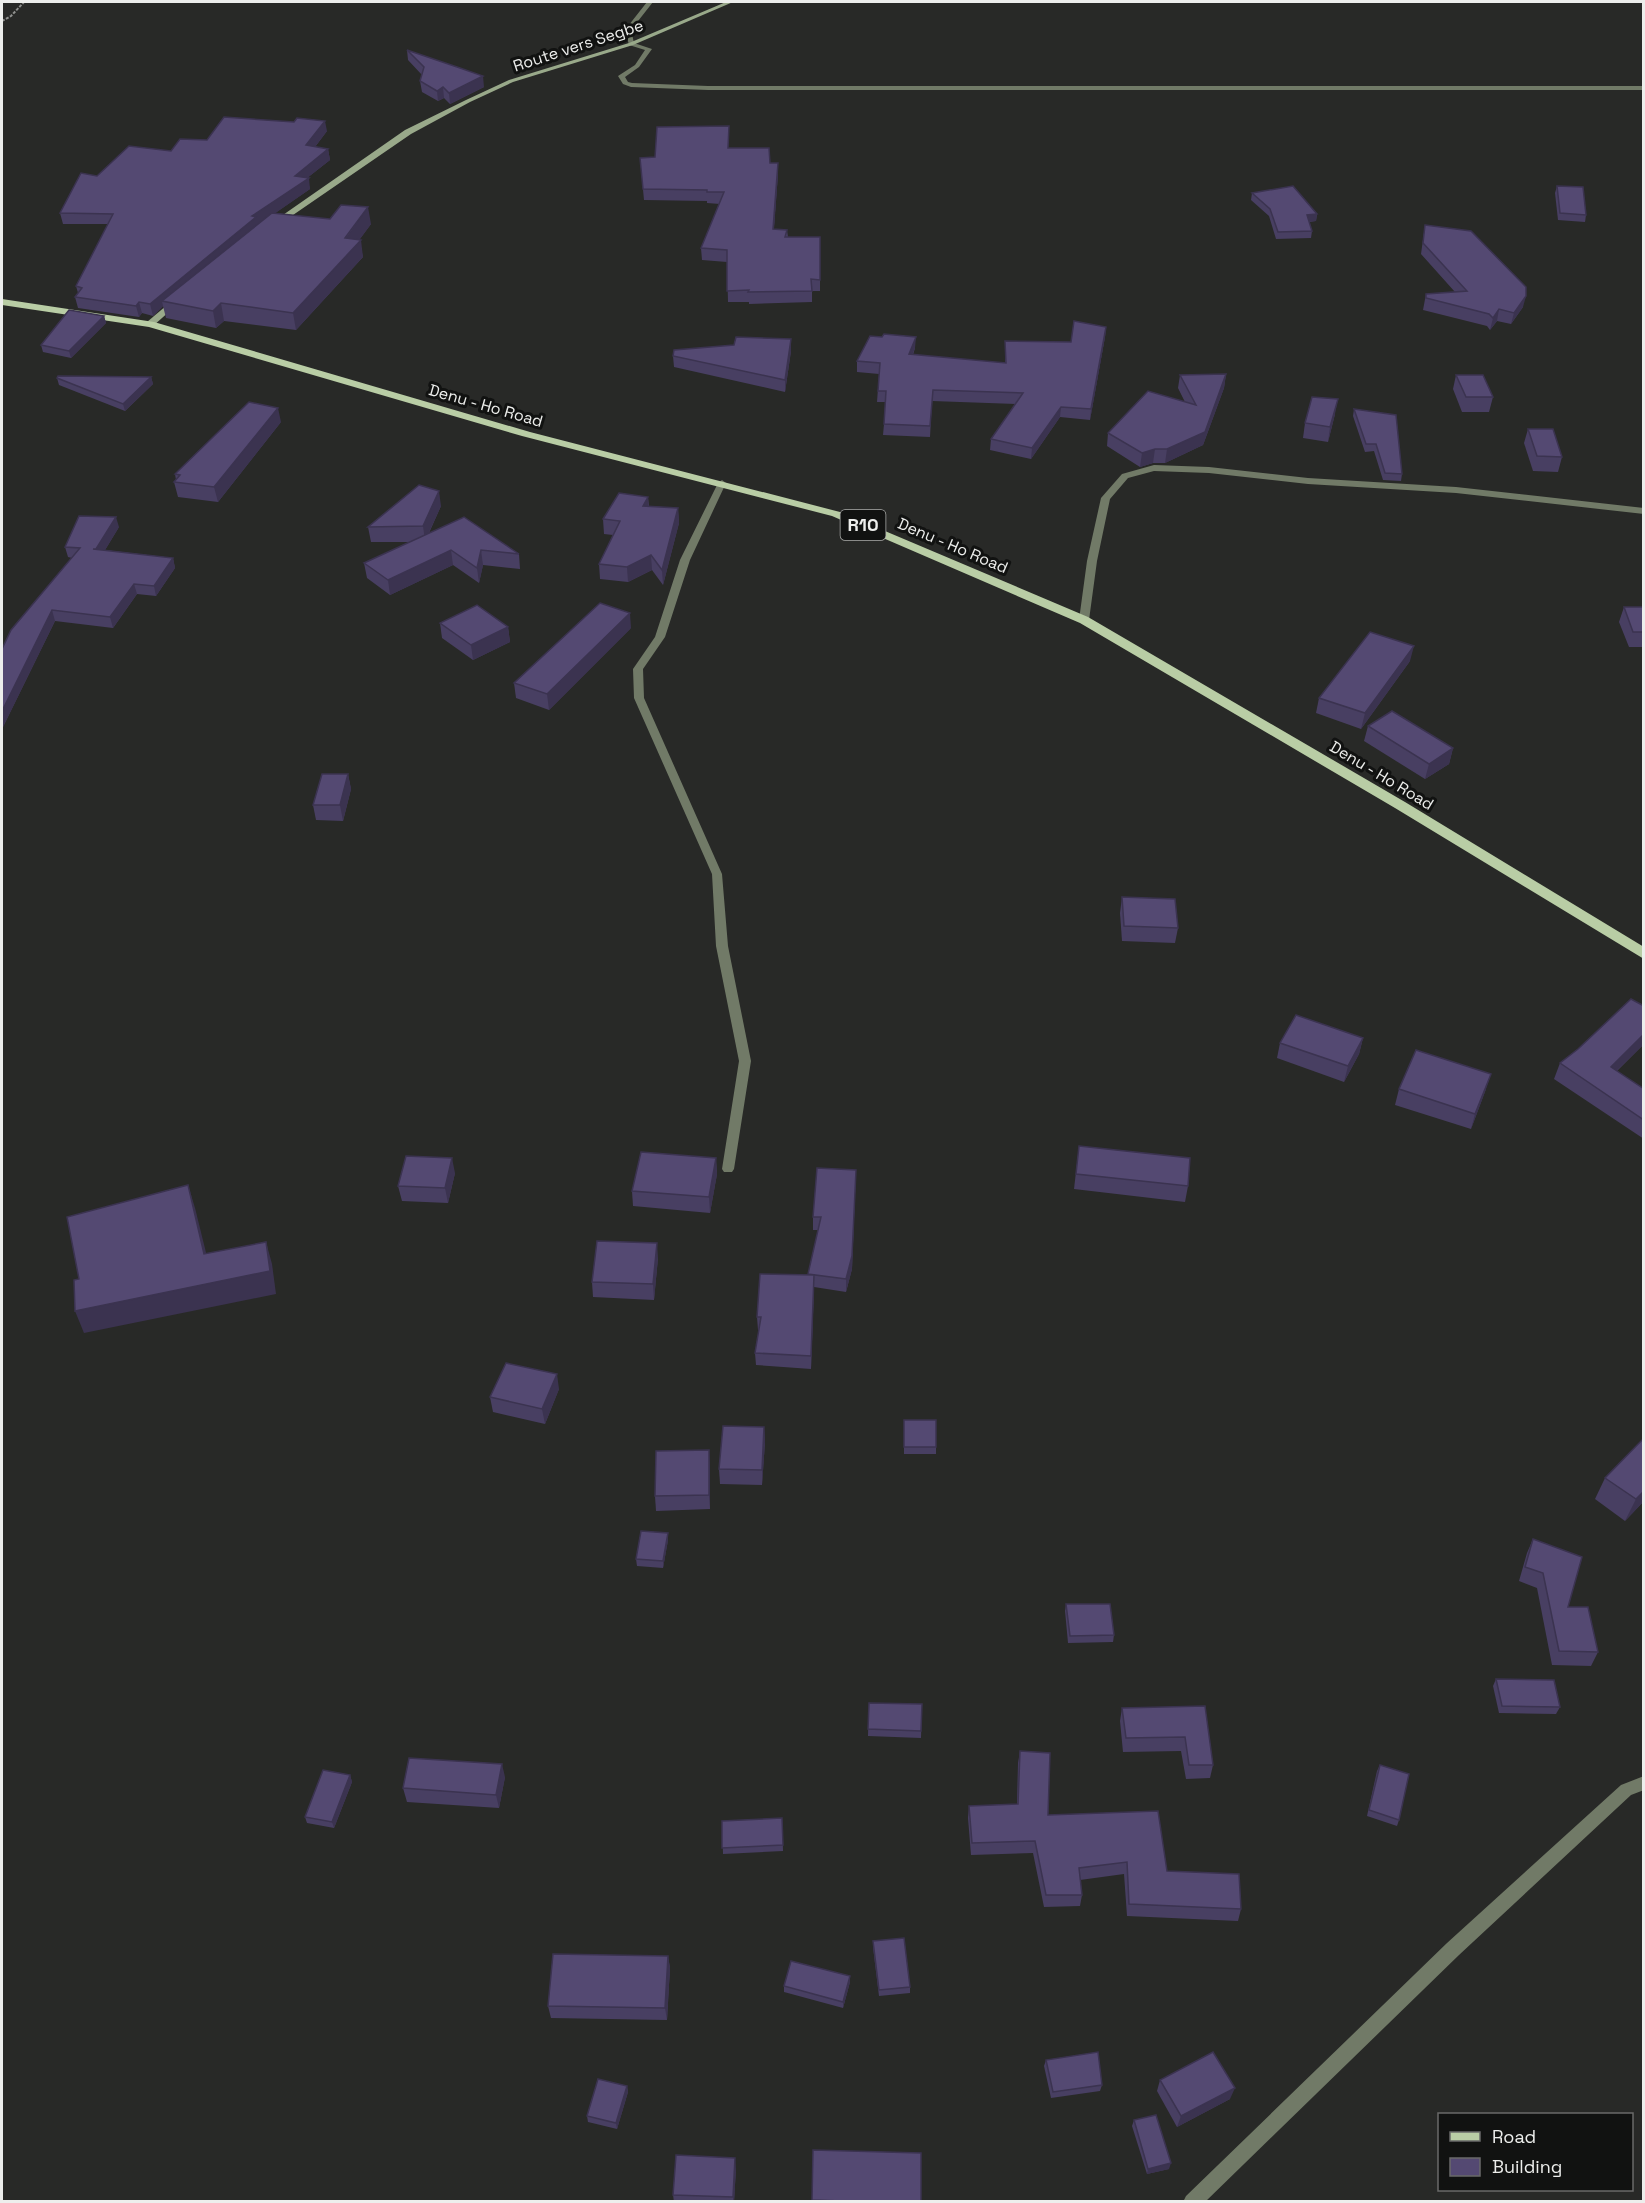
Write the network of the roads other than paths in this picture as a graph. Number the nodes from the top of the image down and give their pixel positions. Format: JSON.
{"nodes":[{"id":1,"x":650,"y":2,"type":"edge"},
{"id":2,"x":730,"y":2,"type":"edge"},
{"id":3,"x":631,"y":44,"type":"junction"},
{"id":4,"x":1644,"y":88,"type":"edge"},
{"id":5,"x":270,"y":227,"type":"edge"},
{"id":6,"x":186,"y":294,"type":"edge"},
{"id":7,"x":2,"y":302,"type":"edge"},
{"id":8,"x":150,"y":324,"type":"junction"},
{"id":9,"x":722,"y":483,"type":"junction"},
{"id":10,"x":1644,"y":511,"type":"edge"},
{"id":11,"x":1084,"y":620,"type":"junction"},
{"id":12,"x":1644,"y":954,"type":"edge"},
{"id":13,"x":728,"y":1170,"type":"dead end"},
{"id":14,"x":1644,"y":1783,"type":"edge"},
{"id":15,"x":1192,"y":2202,"type":"edge"}],
"edges":[{"from":1,"to":3,"type":"street"},
{"from":2,"to":3,"type":"main road","name":"Route vers Segbe"},
{"from":3,"to":4,"type":"street"},
{"from":3,"to":5,"type":"main road","name":"Route vers Segbe"},
{"from":6,"to":8,"type":"main road"},
{"from":7,"to":8,"type":"main road","name":"Denu - Ho Road","number":"R10"},
{"from":8,"to":9,"type":"main road","name":"Denu - Ho Road","number":"R10"},
{"from":9,"to":11,"type":"main road","name":"Denu - Ho Road","number":"R10"},
{"from":9,"to":13,"type":"street"},
{"from":10,"to":11,"type":"street"},
{"from":11,"to":12,"type":"main road","name":"Denu - Ho Road","number":"R10"},
{"from":14,"to":15,"type":"street"}]}
